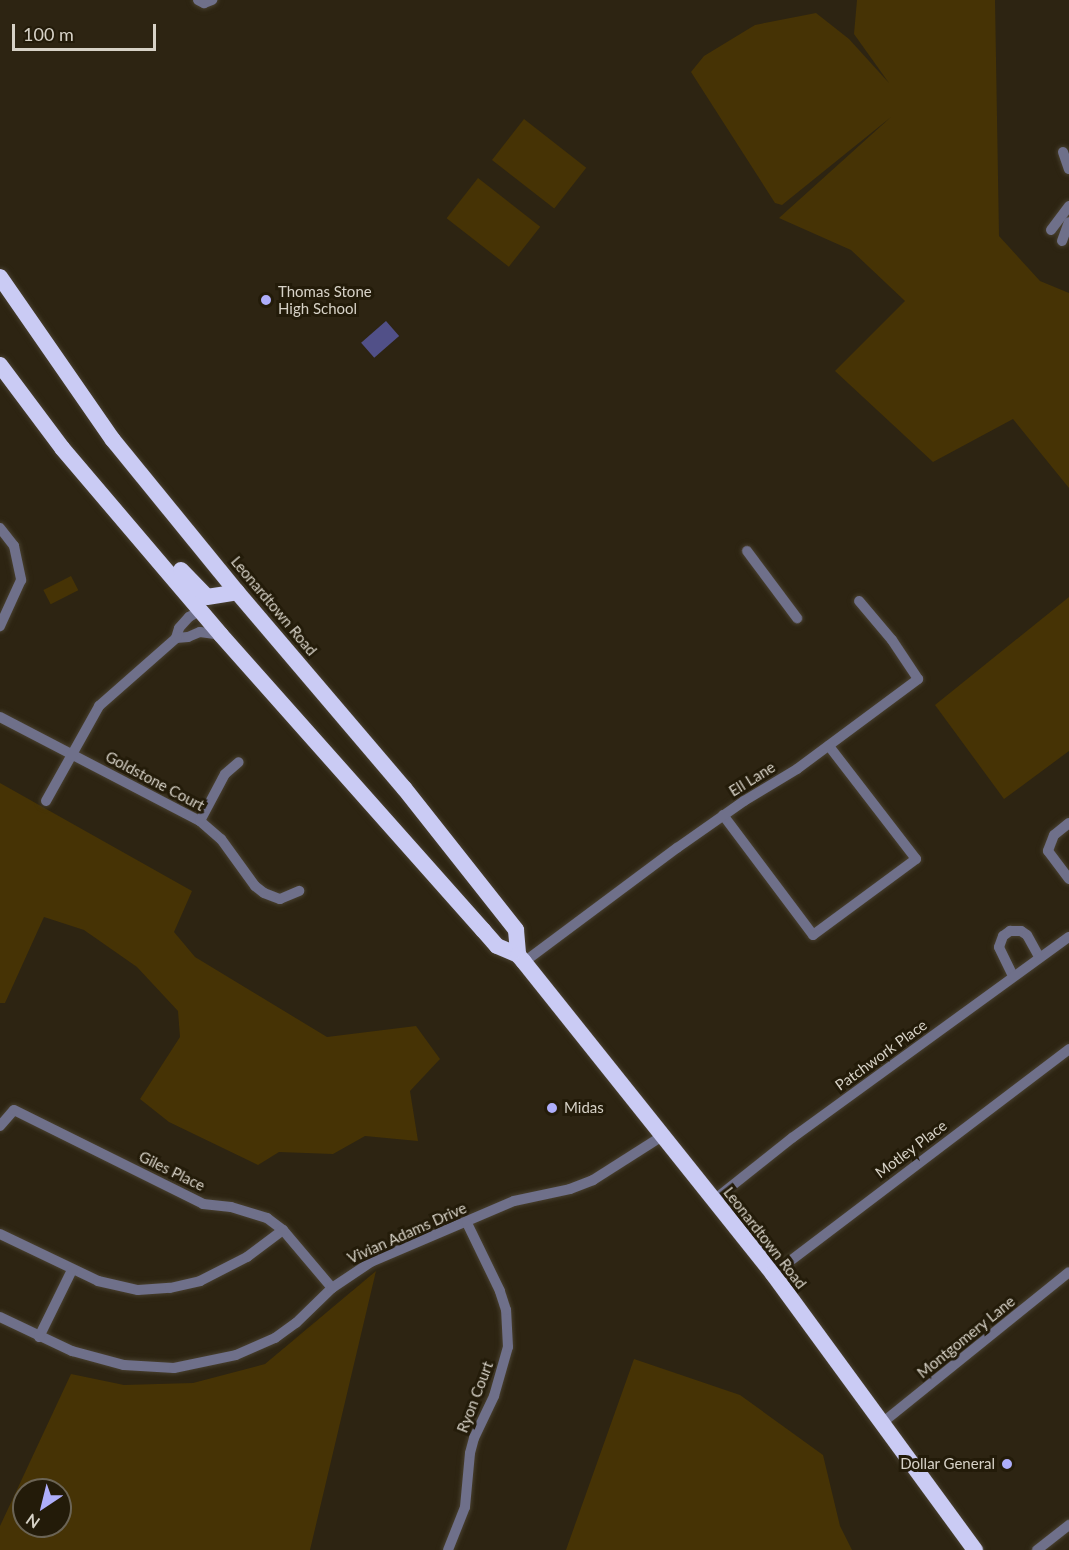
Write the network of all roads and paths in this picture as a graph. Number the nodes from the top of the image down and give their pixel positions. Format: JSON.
{"nodes":[{"id":1,"x":198,"y":0,"type":"edge"},
{"id":2,"x":212,"y":0,"type":"edge"},
{"id":3,"x":1063,"y":153,"type":"dead end"},
{"id":4,"x":1069,"y":169,"type":"edge"},
{"id":5,"x":1069,"y":206,"type":"edge"},
{"id":6,"x":1069,"y":222,"type":"edge"},
{"id":7,"x":1051,"y":230,"type":"dead end"},
{"id":8,"x":1062,"y":241,"type":"dead end"},
{"id":9,"x":0,"y":277,"type":"edge"},
{"id":10,"x":0,"y":365,"type":"edge"},
{"id":11,"x":116,"y":511,"type":"junction"},
{"id":12,"x":0,"y":528,"type":"edge"},
{"id":13,"x":747,"y":552,"type":"dead end"},
{"id":14,"x":237,"y":592,"type":"junction"},
{"id":15,"x":859,"y":601,"type":"dead end"},
{"id":16,"x":201,"y":610,"type":"junction"},
{"id":17,"x":797,"y":618,"type":"dead end"},
{"id":18,"x":0,"y":626,"type":"edge"},
{"id":19,"x":221,"y":635,"type":"junction"},
{"id":20,"x":176,"y":638,"type":"junction"},
{"id":21,"x":291,"y":654,"type":"junction"},
{"id":22,"x":0,"y":717,"type":"edge"},
{"id":23,"x":829,"y":746,"type":"junction"},
{"id":24,"x":72,"y":755,"type":"junction"},
{"id":25,"x":239,"y":762,"type":"dead end"},
{"id":26,"x":46,"y":801,"type":"dead end"},
{"id":27,"x":723,"y":815,"type":"junction"},
{"id":28,"x":200,"y":821,"type":"junction"},
{"id":29,"x":1069,"y":823,"type":"edge"},
{"id":30,"x":1069,"y":879,"type":"edge"},
{"id":31,"x":299,"y":891,"type":"dead end"},
{"id":32,"x":1069,"y":937,"type":"edge"},
{"id":33,"x":1039,"y":957,"type":"junction"},
{"id":34,"x":521,"y":959,"type":"junction"},
{"id":35,"x":1013,"y":976,"type":"junction"},
{"id":36,"x":1069,"y":1049,"type":"edge"},
{"id":37,"x":0,"y":1126,"type":"edge"},
{"id":38,"x":664,"y":1135,"type":"junction"},
{"id":39,"x":714,"y":1200,"type":"junction"},
{"id":40,"x":467,"y":1223,"type":"junction"},
{"id":41,"x":283,"y":1230,"type":"junction"},
{"id":42,"x":0,"y":1234,"type":"edge"},
{"id":43,"x":72,"y":1270,"type":"junction"},
{"id":44,"x":1069,"y":1272,"type":"edge"},
{"id":45,"x":772,"y":1274,"type":"junction"},
{"id":46,"x":333,"y":1288,"type":"junction"},
{"id":47,"x":0,"y":1317,"type":"edge"},
{"id":48,"x":39,"y":1337,"type":"junction"},
{"id":49,"x":882,"y":1423,"type":"junction"},
{"id":50,"x":1069,"y":1525,"type":"edge"},
{"id":51,"x":448,"y":1550,"type":"edge"},
{"id":52,"x":975,"y":1550,"type":"edge"},
{"id":53,"x":1037,"y":1550,"type":"edge"}],
"edges":[{"from":1,"to":2,"type":"street"},
{"from":3,"to":4,"type":"street"},
{"from":5,"to":7,"type":"street"},
{"from":6,"to":8,"type":"street"},
{"from":9,"to":14,"type":"highway","name":"Leonardtown Road"},
{"from":10,"to":11,"type":"highway","name":"Leonardtown Road"},
{"from":11,"to":14,"type":"highway"},
{"from":11,"to":16,"type":"highway","name":"Leonardtown Road"},
{"from":12,"to":18,"type":"street"},
{"from":13,"to":17,"type":"street"},
{"from":14,"to":21,"type":"highway","name":"Leonardtown Road"},
{"from":15,"to":23,"type":"street","name":"Ell Lane"},
{"from":16,"to":19,"type":"highway","name":"Leonardtown Road"},
{"from":16,"to":20,"type":"street"},
{"from":16,"to":21,"type":"highway"},
{"from":19,"to":20,"type":"street"},
{"from":19,"to":34,"type":"highway","name":"Leonardtown Road"},
{"from":20,"to":24,"type":"street"},
{"from":21,"to":34,"type":"highway","name":"Leonardtown Road"},
{"from":22,"to":24,"type":"street","name":"Goldstone Court"},
{"from":23,"to":27,"type":"street","name":"Ell Lane"},
{"from":23,"to":27,"type":"street"},
{"from":24,"to":26,"type":"street"},
{"from":24,"to":28,"type":"street","name":"Goldstone Court"},
{"from":25,"to":28,"type":"street"},
{"from":27,"to":34,"type":"street","name":"Ell Lane"},
{"from":28,"to":31,"type":"street","name":"Goldstone Court"},
{"from":29,"to":30,"type":"street"},
{"from":32,"to":33,"type":"street","name":"Patchwork Place"},
{"from":33,"to":35,"type":"street","name":"Patchwork Place"},
{"from":33,"to":35,"type":"street"},
{"from":34,"to":38,"type":"highway","name":"Leonardtown Road"},
{"from":35,"to":39,"type":"street","name":"Patchwork Place"},
{"from":36,"to":45,"type":"street","name":"Motley Place"},
{"from":37,"to":41,"type":"street","name":"Giles Place"},
{"from":38,"to":39,"type":"highway","name":"Leonardtown Road"},
{"from":38,"to":40,"type":"street","name":"Vivian Adams Drive"},
{"from":39,"to":45,"type":"highway","name":"Leonardtown Road"},
{"from":40,"to":46,"type":"street","name":"Vivian Adams Drive"},
{"from":40,"to":51,"type":"street","name":"Ryon Court"},
{"from":41,"to":43,"type":"street"},
{"from":41,"to":46,"type":"street","name":"Giles Place"},
{"from":42,"to":43,"type":"street"},
{"from":43,"to":48,"type":"street"},
{"from":44,"to":49,"type":"street","name":"Montgomery Lane"},
{"from":45,"to":49,"type":"highway","name":"Leonardtown Road"},
{"from":46,"to":48,"type":"street","name":"Vivian Adams Drive"},
{"from":47,"to":48,"type":"street","name":"Vivian Adams Drive"},
{"from":49,"to":52,"type":"highway","name":"Leonardtown Road"},
{"from":50,"to":53,"type":"street"}]}
